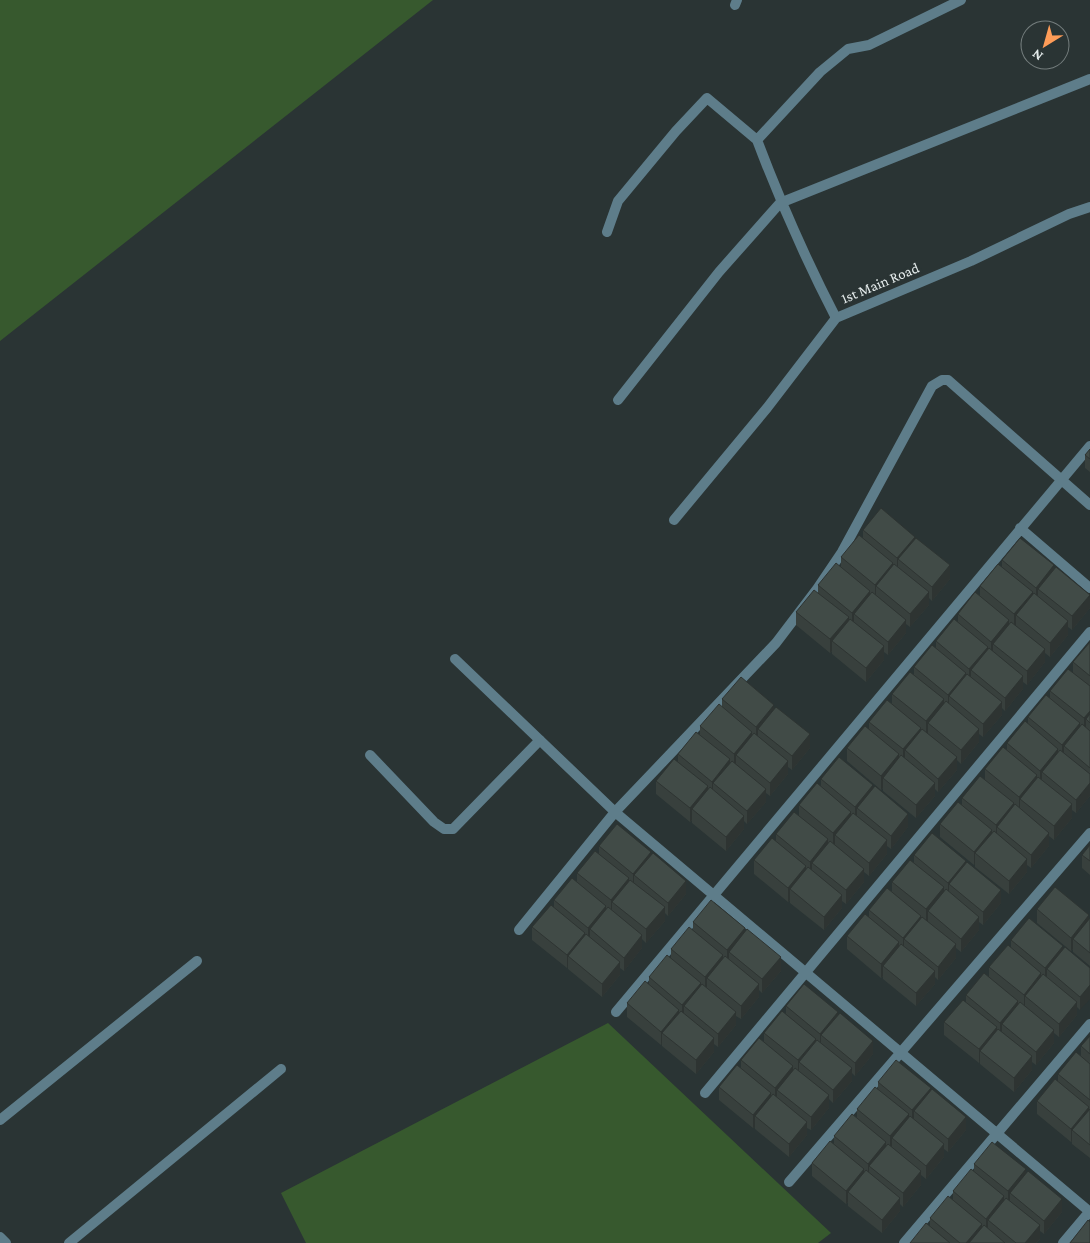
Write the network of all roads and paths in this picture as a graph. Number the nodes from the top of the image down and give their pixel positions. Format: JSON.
{"nodes":[{"id":1,"x":961,"y":0,"type":"edge"},
{"id":2,"x":1090,"y":79,"type":"edge"},
{"id":3,"x":757,"y":140,"type":"junction"},
{"id":4,"x":780,"y":203,"type":"junction"},
{"id":5,"x":1090,"y":207,"type":"edge"},
{"id":6,"x":606,"y":232,"type":"dead end"},
{"id":7,"x":836,"y":318,"type":"junction"},
{"id":8,"x":618,"y":400,"type":"dead end"},
{"id":9,"x":1090,"y":446,"type":"edge"},
{"id":10,"x":1061,"y":480,"type":"junction"},
{"id":11,"x":1090,"y":505,"type":"edge"},
{"id":12,"x":674,"y":520,"type":"dead end"},
{"id":13,"x":1020,"y":528,"type":"junction"},
{"id":14,"x":1090,"y":588,"type":"edge"},
{"id":15,"x":1090,"y":632,"type":"edge"},
{"id":16,"x":455,"y":659,"type":"dead end"},
{"id":17,"x":540,"y":740,"type":"junction"},
{"id":18,"x":370,"y":756,"type":"dead end"},
{"id":19,"x":615,"y":812,"type":"junction"},
{"id":20,"x":1090,"y":833,"type":"edge"},
{"id":21,"x":712,"y":894,"type":"junction"},
{"id":22,"x":519,"y":930,"type":"dead end"},
{"id":23,"x":197,"y":961,"type":"dead end"},
{"id":24,"x":805,"y":973,"type":"junction"},
{"id":25,"x":616,"y":1012,"type":"dead end"},
{"id":26,"x":1090,"y":1024,"type":"edge"},
{"id":27,"x":900,"y":1052,"type":"junction"},
{"id":28,"x":281,"y":1069,"type":"dead end"},
{"id":29,"x":705,"y":1093,"type":"dead end"},
{"id":30,"x":0,"y":1120,"type":"edge"},
{"id":31,"x":996,"y":1133,"type":"junction"},
{"id":32,"x":790,"y":1182,"type":"dead end"},
{"id":33,"x":1090,"y":1212,"type":"edge"},
{"id":34,"x":0,"y":1237,"type":"edge"},
{"id":35,"x":6,"y":1243,"type":"edge"},
{"id":36,"x":69,"y":1243,"type":"edge"},
{"id":37,"x":904,"y":1243,"type":"edge"},
{"id":38,"x":1062,"y":1243,"type":"edge"}],
"edges":[{"from":1,"to":3,"type":"street"},
{"from":2,"to":4,"type":"street"},
{"from":3,"to":4,"type":"street"},
{"from":3,"to":6,"type":"street"},
{"from":4,"to":7,"type":"street"},
{"from":4,"to":8,"type":"street"},
{"from":5,"to":7,"type":"street","name":"1st Main Road"},
{"from":7,"to":12,"type":"street","name":"1st Main Road"},
{"from":9,"to":10,"type":"street"},
{"from":10,"to":11,"type":"street"},
{"from":10,"to":13,"type":"street"},
{"from":10,"to":19,"type":"street"},
{"from":13,"to":14,"type":"street"},
{"from":13,"to":21,"type":"street"},
{"from":15,"to":24,"type":"street"},
{"from":16,"to":17,"type":"street"},
{"from":17,"to":18,"type":"street"},
{"from":17,"to":19,"type":"street"},
{"from":19,"to":21,"type":"street"},
{"from":19,"to":22,"type":"street"},
{"from":20,"to":27,"type":"street"},
{"from":21,"to":24,"type":"street"},
{"from":21,"to":25,"type":"street"},
{"from":23,"to":30,"type":"street"},
{"from":24,"to":27,"type":"street"},
{"from":24,"to":29,"type":"street"},
{"from":26,"to":31,"type":"street"},
{"from":27,"to":31,"type":"street"},
{"from":27,"to":32,"type":"street"},
{"from":28,"to":36,"type":"street"},
{"from":31,"to":33,"type":"street"},
{"from":31,"to":37,"type":"street"},
{"from":33,"to":38,"type":"street"},
{"from":34,"to":35,"type":"street"}]}
